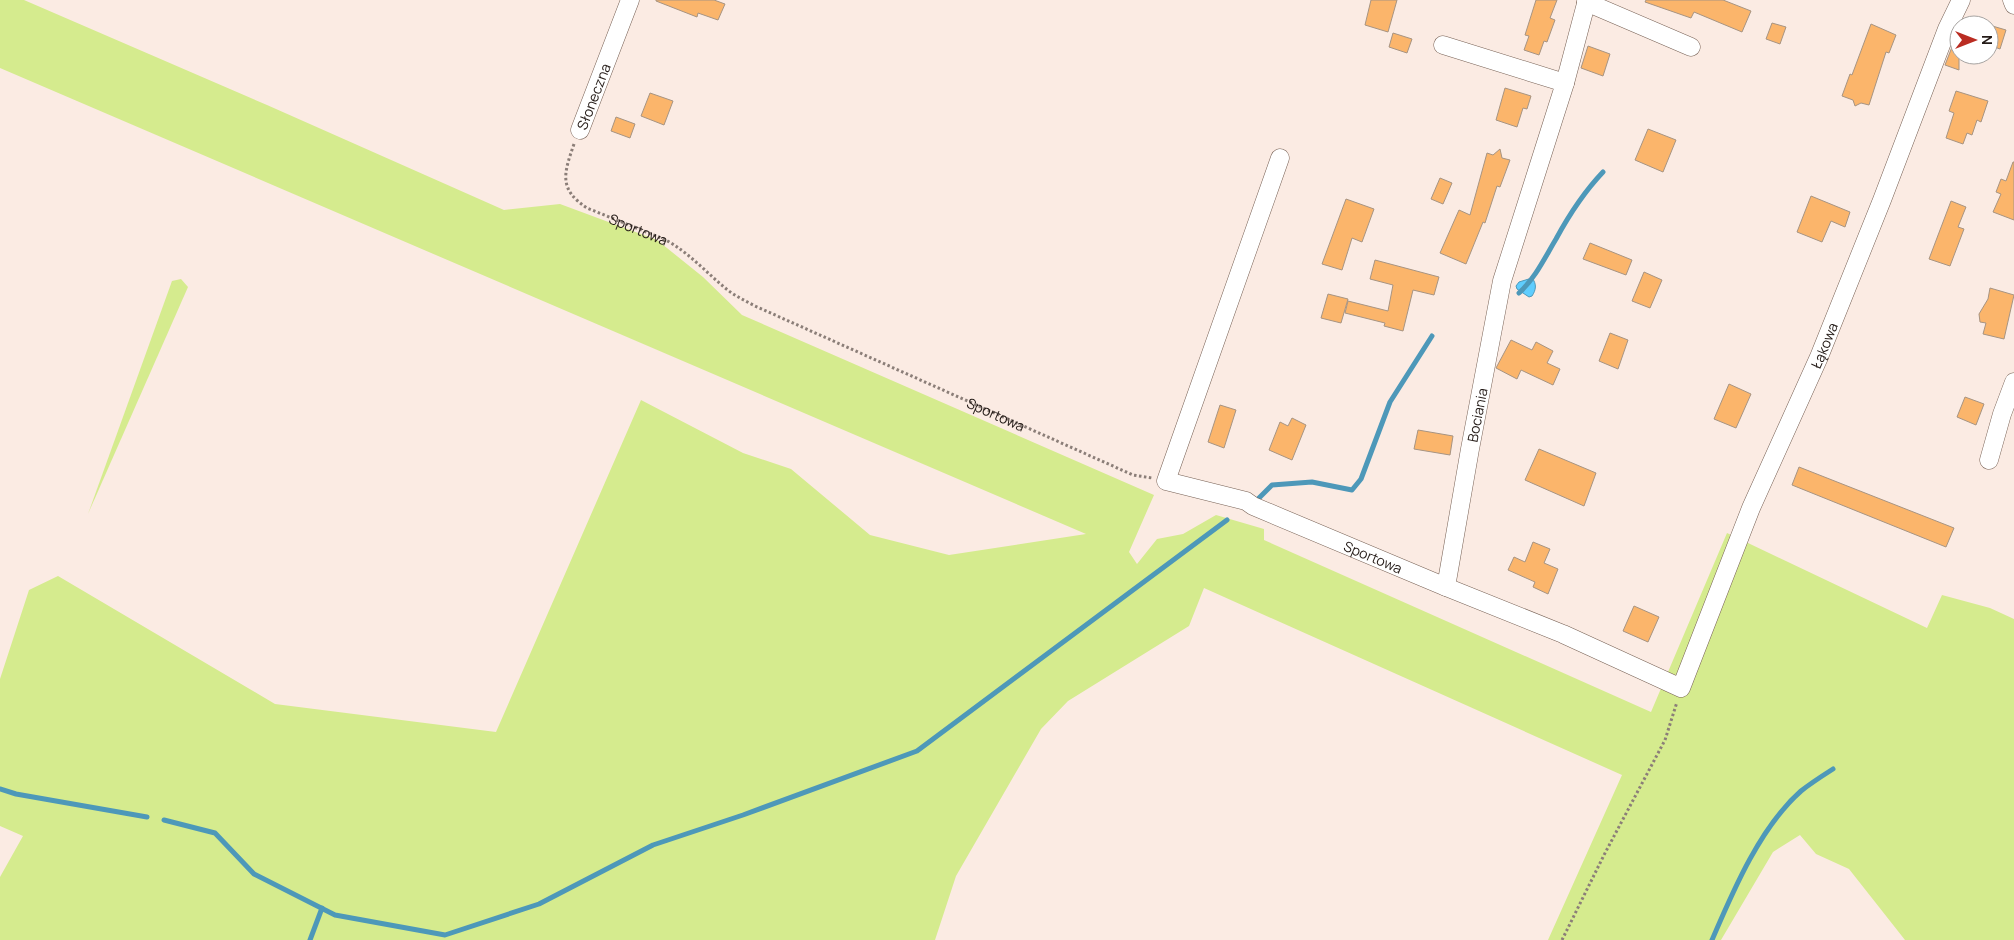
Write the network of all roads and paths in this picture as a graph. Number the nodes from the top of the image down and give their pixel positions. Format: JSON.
{"nodes":[{"id":1,"x":630,"y":0,"type":"edge"},
{"id":2,"x":1961,"y":0,"type":"edge"},
{"id":3,"x":2012,"y":0,"type":"edge"},
{"id":4,"x":1586,"y":1,"type":"edge"},
{"id":5,"x":2014,"y":5,"type":"edge"},
{"id":6,"x":1443,"y":45,"type":"dead end"},
{"id":7,"x":1691,"y":47,"type":"dead end"},
{"id":8,"x":1565,"y":83,"type":"junction"},
{"id":9,"x":580,"y":130,"type":"joint"},
{"id":10,"x":1280,"y":158,"type":"dead end"},
{"id":11,"x":569,"y":192,"type":"joint"},
{"id":12,"x":2014,"y":382,"type":"edge"},
{"id":13,"x":1989,"y":460,"type":"dead end"},
{"id":14,"x":1166,"y":480,"type":"junction"},
{"id":15,"x":1446,"y":587,"type":"junction"},
{"id":16,"x":1681,"y":688,"type":"junction"},
{"id":17,"x":1562,"y":940,"type":"edge"}],
"edges":[{"from":1,"to":9,"type":"street","name":"Słoneczna"},
{"from":2,"to":16,"type":"street","name":"Łąkowa"},
{"from":3,"to":5,"type":"street"},
{"from":4,"to":7,"type":"street"},
{"from":4,"to":8,"type":"street","name":"Bociania"},
{"from":6,"to":8,"type":"street"},
{"from":8,"to":15,"type":"street","name":"Bociania"},
{"from":9,"to":11,"type":"path","name":"Słoneczna"},
{"from":10,"to":14,"type":"street"},
{"from":11,"to":14,"type":"path","name":"Sportowa"},
{"from":12,"to":13,"type":"street"},
{"from":14,"to":15,"type":"street","name":"Sportowa"},
{"from":15,"to":16,"type":"street"},
{"from":16,"to":17,"type":"path"}]}
